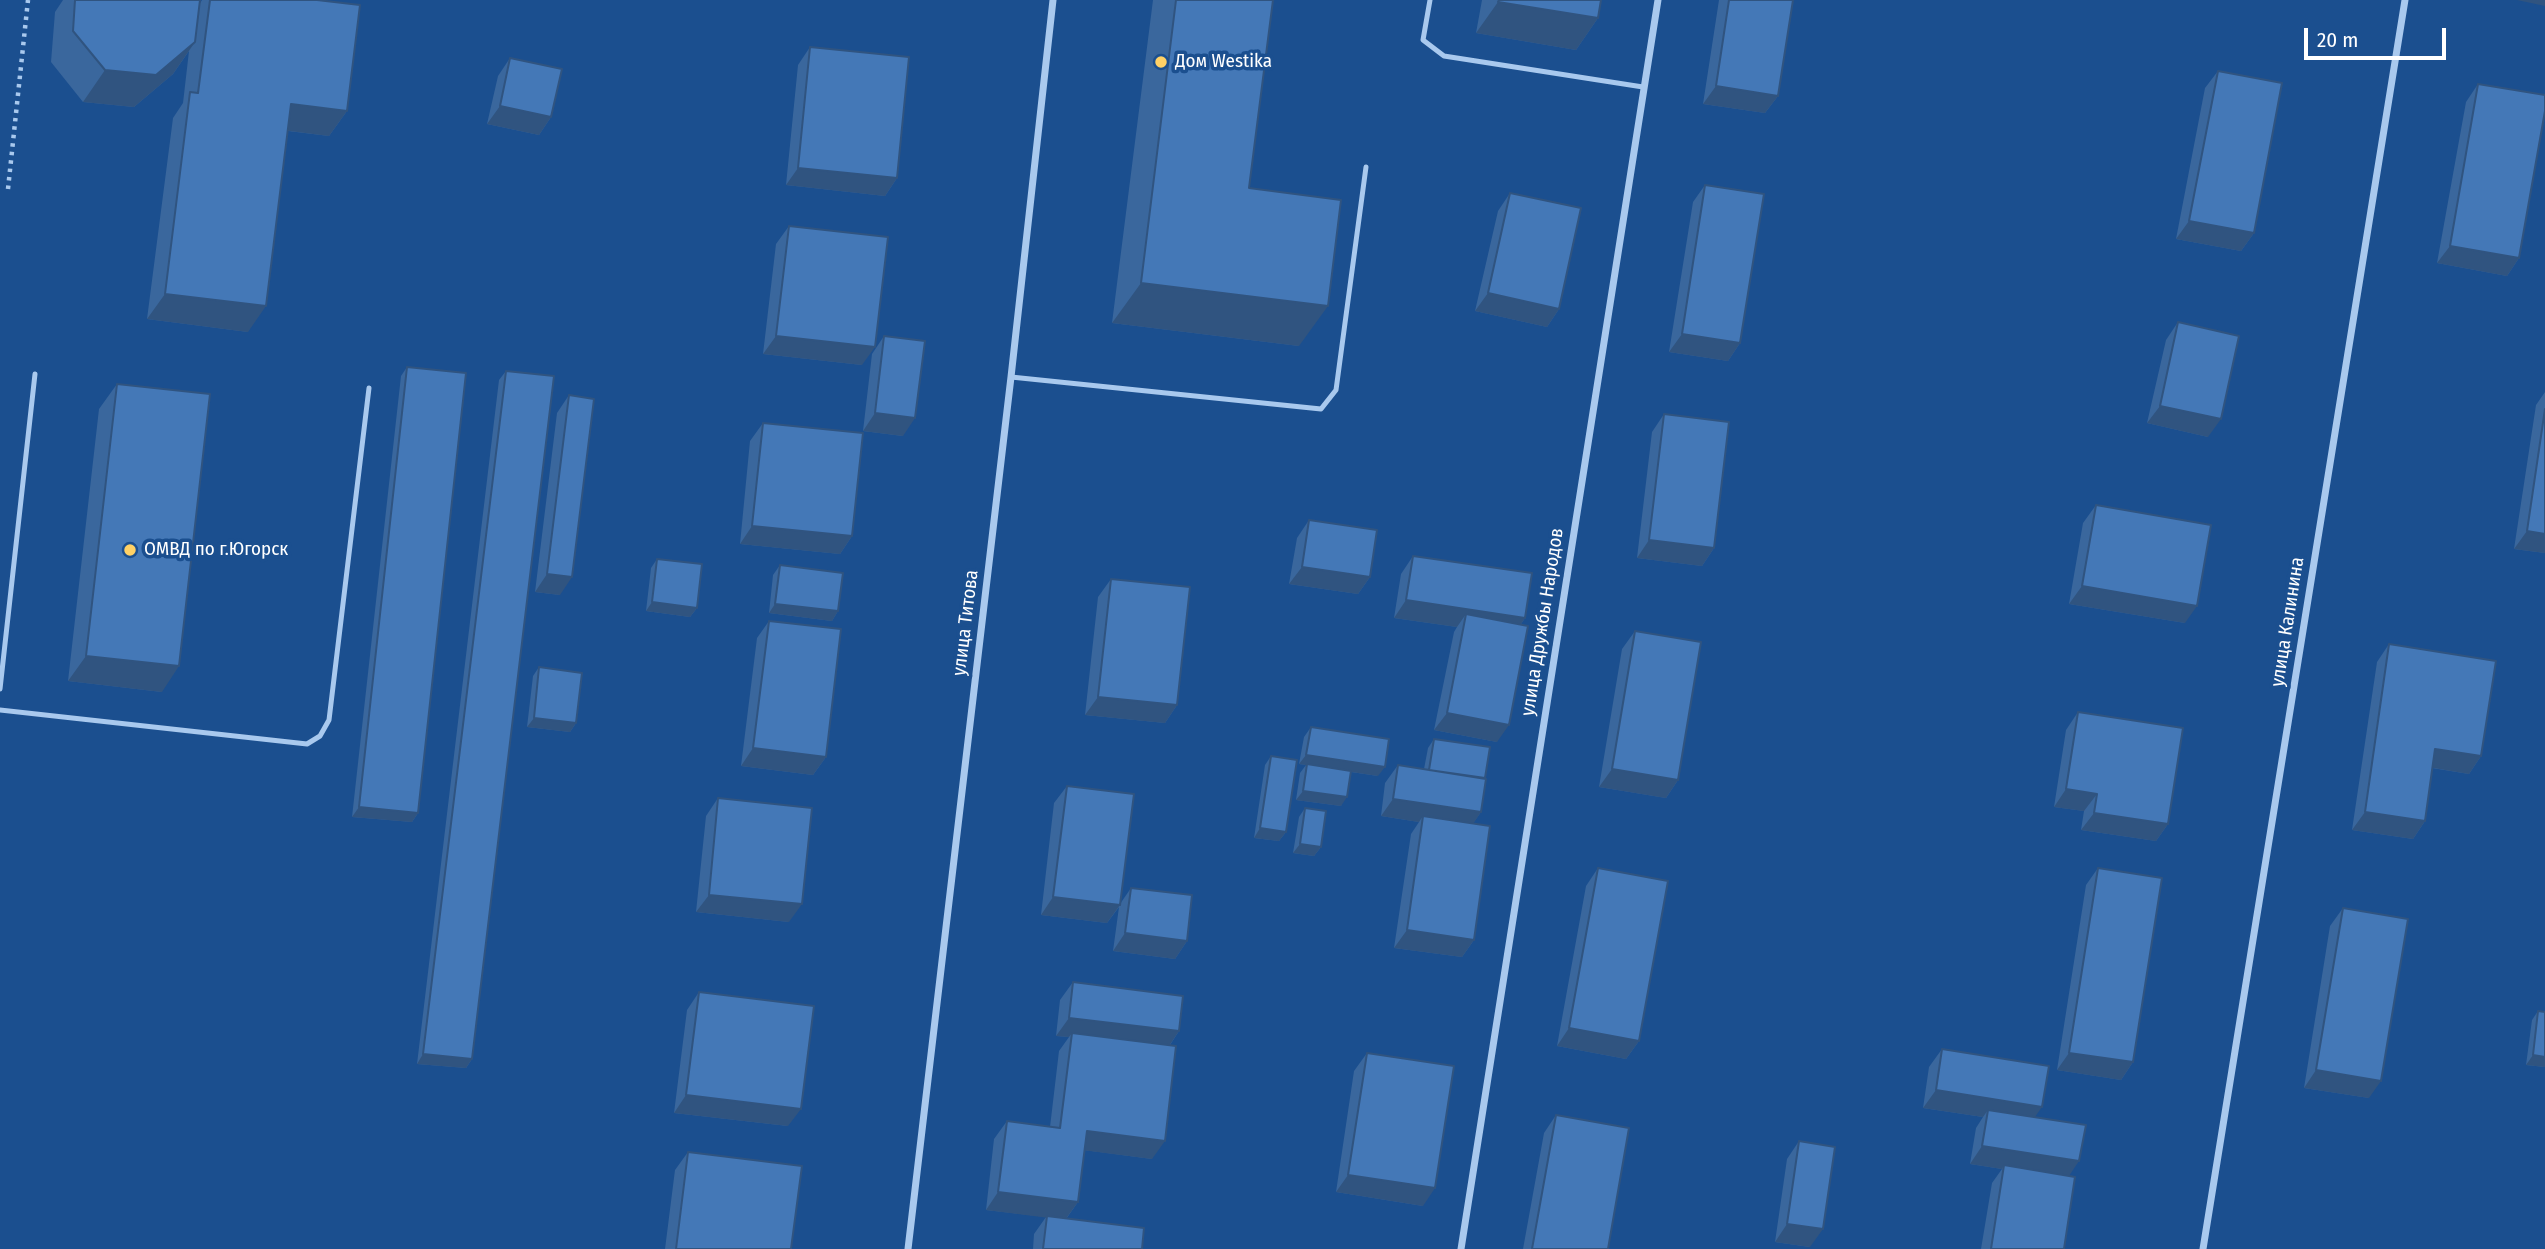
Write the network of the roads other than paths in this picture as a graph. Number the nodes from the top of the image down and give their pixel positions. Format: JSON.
{"nodes":[{"id":1,"x":1053,"y":0,"type":"edge"},
{"id":2,"x":1430,"y":0,"type":"edge"},
{"id":3,"x":1658,"y":0,"type":"edge"},
{"id":4,"x":2405,"y":0,"type":"edge"},
{"id":5,"x":1643,"y":87,"type":"junction"},
{"id":6,"x":1366,"y":167,"type":"dead end"},
{"id":7,"x":35,"y":374,"type":"dead end"},
{"id":8,"x":1011,"y":377,"type":"junction"},
{"id":9,"x":369,"y":388,"type":"dead end"},
{"id":10,"x":0,"y":689,"type":"edge"},
{"id":11,"x":0,"y":710,"type":"edge"},
{"id":12,"x":908,"y":1249,"type":"edge"},
{"id":13,"x":1461,"y":1249,"type":"edge"},
{"id":14,"x":2203,"y":1249,"type":"edge"}],
"edges":[{"from":1,"to":8,"type":"street","name":"улица Титова"},
{"from":2,"to":5,"type":"lane"},
{"from":3,"to":5,"type":"street","name":"улица Дружбы Народов"},
{"from":4,"to":14,"type":"street","name":"улица Калинина"},
{"from":5,"to":13,"type":"street","name":"улица Дружбы Народов"},
{"from":6,"to":8,"type":"lane"},
{"from":7,"to":10,"type":"lane"},
{"from":8,"to":12,"type":"street","name":"улица Титова"},
{"from":9,"to":11,"type":"lane"}]}
